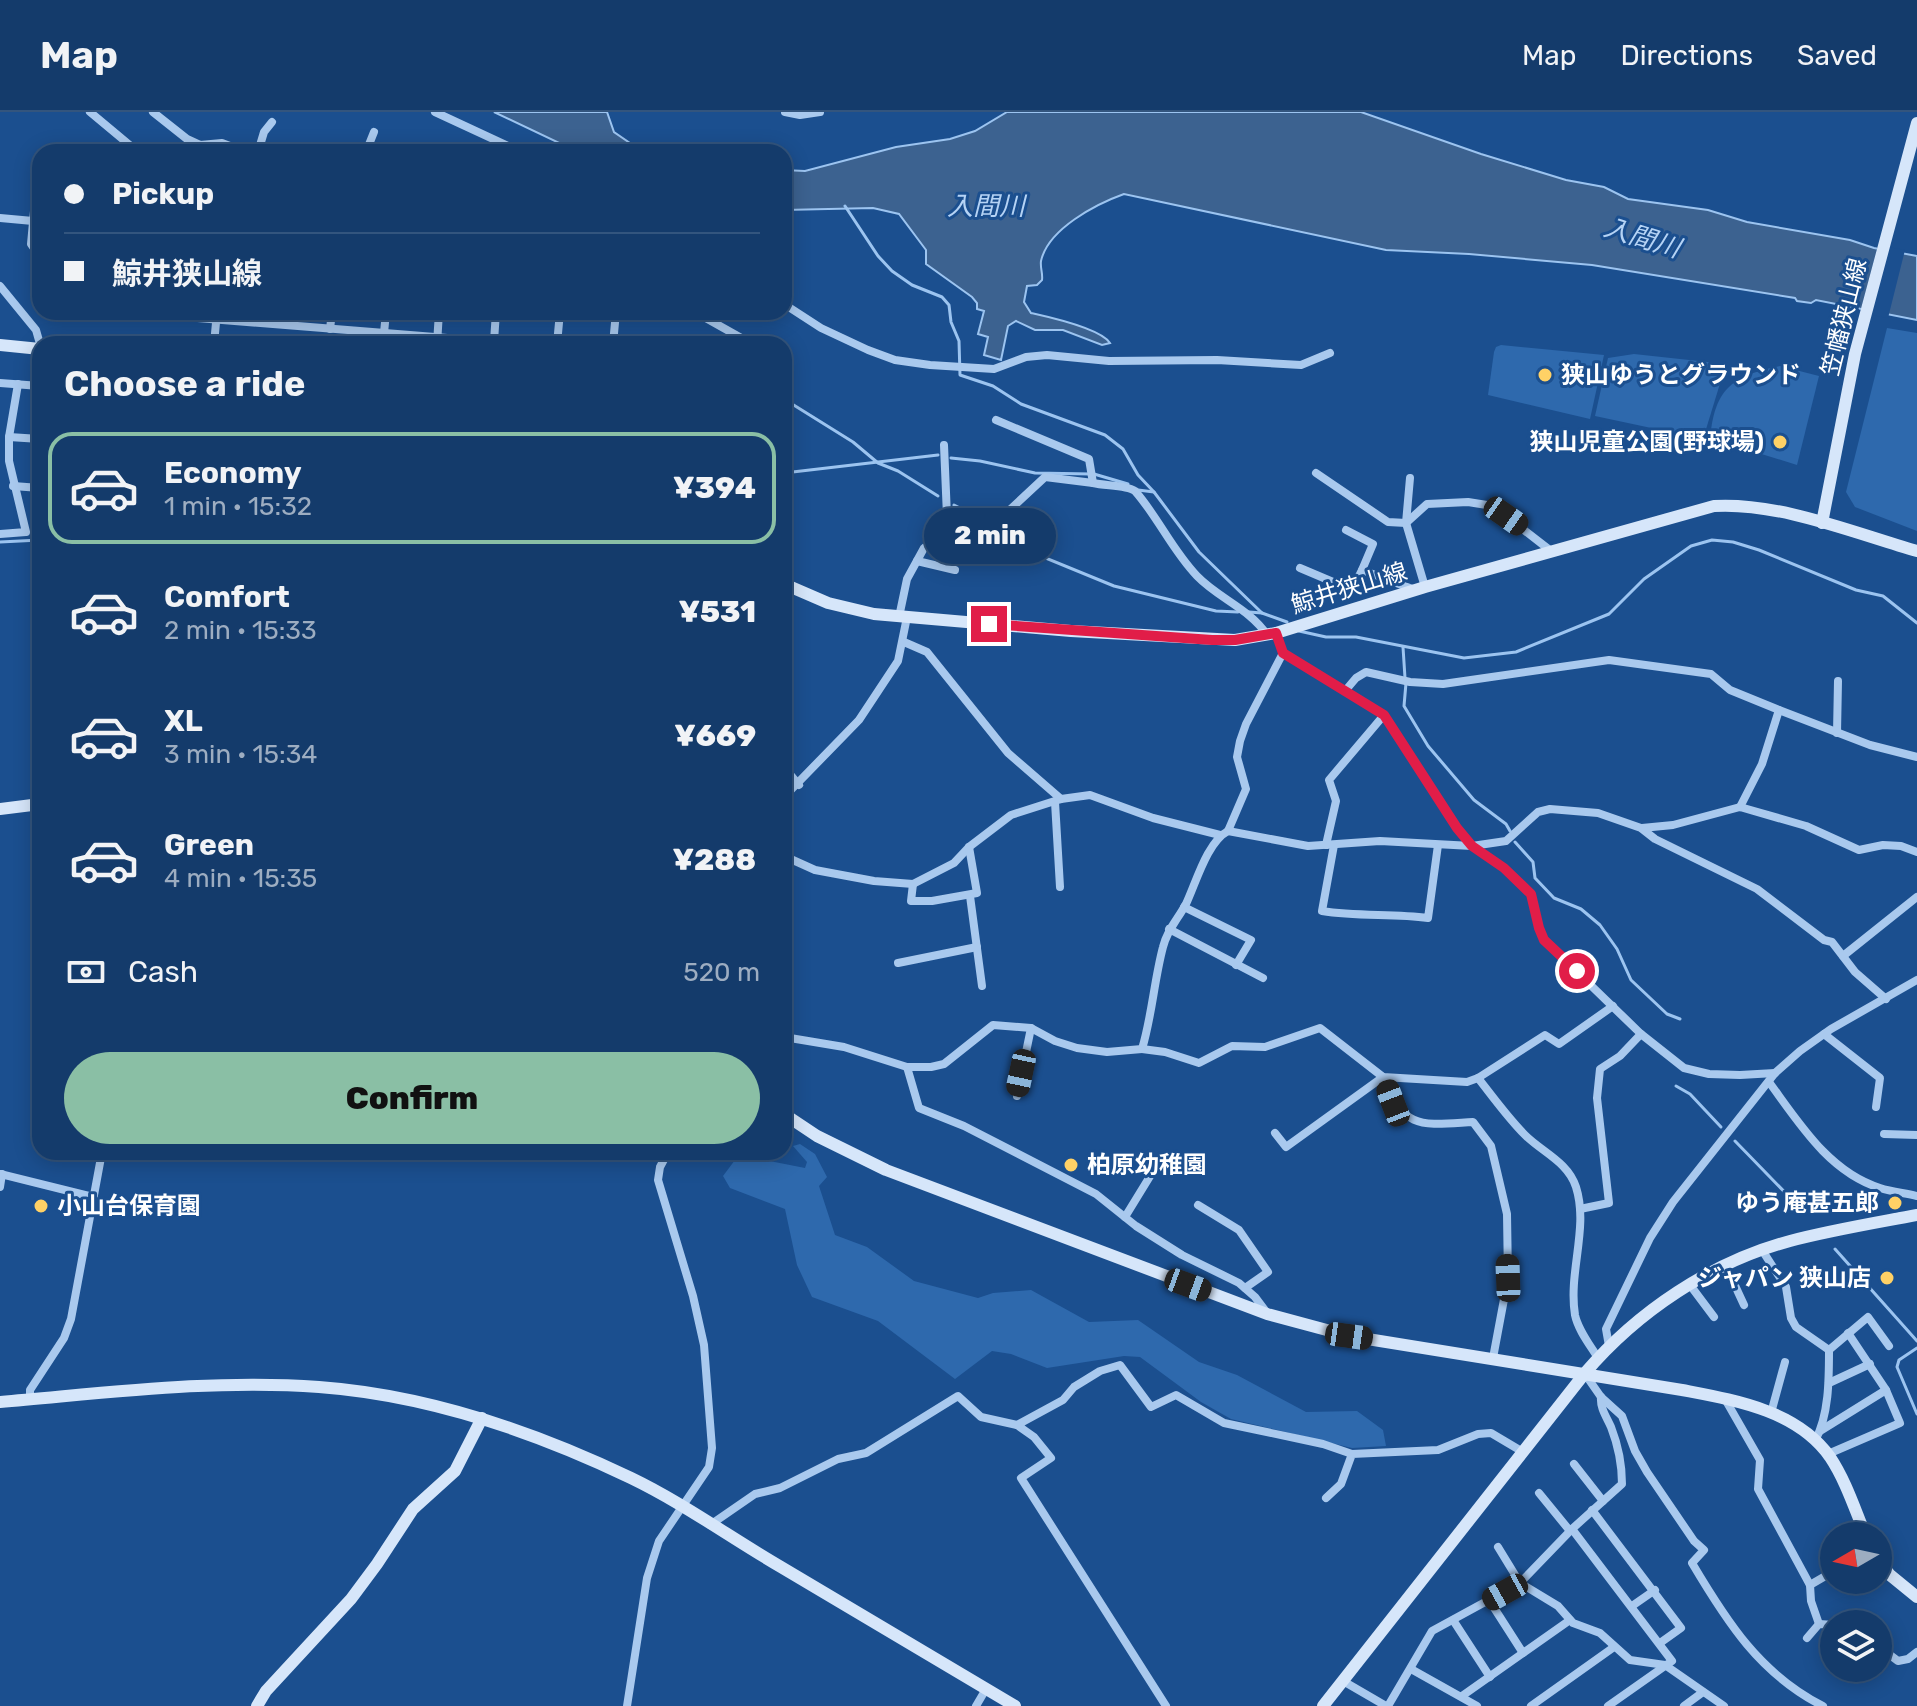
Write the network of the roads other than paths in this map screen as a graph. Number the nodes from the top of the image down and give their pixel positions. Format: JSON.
{"nodes":[{"id":1,"x":90,"y":112,"type":"edge"},
{"id":2,"x":153,"y":112,"type":"edge"},
{"id":3,"x":435,"y":112,"type":"edge"},
{"id":4,"x":785,"y":112,"type":"edge"},
{"id":5,"x":820,"y":112,"type":"edge"},
{"id":6,"x":272,"y":122,"type":"dead end"},
{"id":7,"x":1917,"y":123,"type":"edge"},
{"id":8,"x":374,"y":132,"type":"dead end"},
{"id":9,"x":128,"y":144,"type":"edge"},
{"id":10,"x":193,"y":144,"type":"edge"},
{"id":11,"x":260,"y":144,"type":"edge"},
{"id":12,"x":369,"y":144,"type":"edge"},
{"id":13,"x":504,"y":144,"type":"edge"},
{"id":14,"x":0,"y":218,"type":"edge"},
{"id":15,"x":32,"y":221,"type":"edge"},
{"id":16,"x":0,"y":286,"type":"edge"},
{"id":17,"x":792,"y":309,"type":"edge"},
{"id":18,"x":246,"y":320,"type":"edge"},
{"id":19,"x":276,"y":320,"type":"edge"},
{"id":20,"x":331,"y":320,"type":"edge"},
{"id":21,"x":385,"y":320,"type":"edge"},
{"id":22,"x":709,"y":320,"type":"edge"},
{"id":23,"x":276,"y":324,"type":"junction"},
{"id":24,"x":330,"y":329,"type":"junction"},
{"id":25,"x":384,"y":333,"type":"junction"},
{"id":26,"x":38,"y":336,"type":"edge"},
{"id":27,"x":407,"y":336,"type":"edge"},
{"id":28,"x":738,"y":336,"type":"edge"},
{"id":29,"x":0,"y":345,"type":"edge"},
{"id":30,"x":32,"y":346,"type":"edge"},
{"id":31,"x":1330,"y":353,"type":"dead end"},
{"id":32,"x":0,"y":383,"type":"edge"},
{"id":33,"x":18,"y":384,"type":"junction"},
{"id":34,"x":32,"y":385,"type":"edge"},
{"id":35,"x":996,"y":420,"type":"dead end"},
{"id":36,"x":9,"y":437,"type":"junction"},
{"id":37,"x":32,"y":438,"type":"edge"},
{"id":38,"x":944,"y":445,"type":"dead end"},
{"id":39,"x":1316,"y":473,"type":"dead end"},
{"id":40,"x":1410,"y":478,"type":"dead end"},
{"id":41,"x":1093,"y":483,"type":"junction"},
{"id":42,"x":13,"y":486,"type":"junction"},
{"id":43,"x":32,"y":487,"type":"edge"},
{"id":44,"x":1001,"y":518,"type":"dead end"},
{"id":45,"x":1406,"y":523,"type":"junction"},
{"id":46,"x":1822,"y":523,"type":"junction"},
{"id":47,"x":1346,"y":530,"type":"dead end"},
{"id":48,"x":0,"y":534,"type":"edge"},
{"id":49,"x":1551,"y":551,"type":"junction"},
{"id":50,"x":1917,"y":551,"type":"edge"},
{"id":51,"x":917,"y":561,"type":"junction"},
{"id":52,"x":1300,"y":568,"type":"dead end"},
{"id":53,"x":955,"y":570,"type":"dead end"},
{"id":54,"x":1362,"y":570,"type":"junction"},
{"id":55,"x":792,"y":587,"type":"edge"},
{"id":56,"x":1421,"y":589,"type":"junction"},
{"id":57,"x":903,"y":617,"type":"junction"},
{"id":58,"x":1272,"y":634,"type":"junction"},
{"id":59,"x":904,"y":642,"type":"junction"},
{"id":60,"x":1283,"y":653,"type":"junction"},
{"id":61,"x":1838,"y":681,"type":"dead end"},
{"id":62,"x":1345,"y":691,"type":"junction"},
{"id":63,"x":1779,"y":710,"type":"junction"},
{"id":64,"x":1384,"y":715,"type":"junction"},
{"id":65,"x":1837,"y":733,"type":"junction"},
{"id":66,"x":1917,"y":757,"type":"edge"},
{"id":67,"x":792,"y":777,"type":"edge"},
{"id":68,"x":799,"y":785,"type":"junction"},
{"id":69,"x":792,"y":791,"type":"edge"},
{"id":70,"x":1058,"y":801,"type":"junction"},
{"id":71,"x":32,"y":805,"type":"edge"},
{"id":72,"x":1740,"y":807,"type":"junction"},
{"id":73,"x":0,"y":809,"type":"edge"},
{"id":74,"x":1641,"y":828,"type":"junction"},
{"id":75,"x":1224,"y":833,"type":"junction"},
{"id":76,"x":1330,"y":845,"type":"junction"},
{"id":77,"x":1438,"y":845,"type":"junction"},
{"id":78,"x":1472,"y":846,"type":"junction"},
{"id":79,"x":969,"y":847,"type":"junction"},
{"id":80,"x":1917,"y":852,"type":"edge"},
{"id":81,"x":792,"y":860,"type":"edge"},
{"id":82,"x":913,"y":884,"type":"junction"},
{"id":83,"x":1060,"y":887,"type":"dead end"},
{"id":84,"x":970,"y":896,"type":"junction"},
{"id":85,"x":1917,"y":897,"type":"edge"},
{"id":86,"x":1184,"y":907,"type":"junction"},
{"id":87,"x":1169,"y":929,"type":"junction"},
{"id":88,"x":977,"y":947,"type":"junction"},
{"id":89,"x":1843,"y":956,"type":"junction"},
{"id":90,"x":898,"y":963,"type":"dead end"},
{"id":91,"x":1236,"y":965,"type":"junction"},
{"id":92,"x":1263,"y":978,"type":"dead end"},
{"id":93,"x":1915,"y":984,"type":"edge"},
{"id":94,"x":982,"y":986,"type":"dead end"},
{"id":95,"x":1886,"y":999,"type":"junction"},
{"id":96,"x":1613,"y":1006,"type":"junction"},
{"id":97,"x":1031,"y":1028,"type":"junction"},
{"id":98,"x":1641,"y":1034,"type":"junction"},
{"id":99,"x":1824,"y":1034,"type":"junction"},
{"id":100,"x":792,"y":1038,"type":"edge"},
{"id":101,"x":1142,"y":1049,"type":"junction"},
{"id":102,"x":907,"y":1067,"type":"junction"},
{"id":103,"x":1775,"y":1073,"type":"junction"},
{"id":104,"x":1383,"y":1077,"type":"junction"},
{"id":105,"x":1478,"y":1078,"type":"junction"},
{"id":106,"x":1769,"y":1082,"type":"junction"},
{"id":107,"x":1017,"y":1096,"type":"dead end"},
{"id":108,"x":1876,"y":1107,"type":"dead end"},
{"id":109,"x":792,"y":1119,"type":"edge"},
{"id":110,"x":1275,"y":1133,"type":"dead end"},
{"id":111,"x":1884,"y":1134,"type":"dead end"},
{"id":112,"x":1917,"y":1135,"type":"edge"},
{"id":113,"x":100,"y":1160,"type":"edge"},
{"id":114,"x":664,"y":1160,"type":"edge"},
{"id":115,"x":1160,"y":1160,"type":"dead end"},
{"id":116,"x":1,"y":1174,"type":"edge"},
{"id":117,"x":0,"y":1187,"type":"edge"},
{"id":118,"x":1917,"y":1196,"type":"edge"},
{"id":119,"x":93,"y":1197,"type":"junction"},
{"id":120,"x":1198,"y":1205,"type":"dead end"},
{"id":121,"x":1580,"y":1209,"type":"junction"},
{"id":122,"x":1917,"y":1215,"type":"edge"},
{"id":123,"x":1125,"y":1217,"type":"junction"},
{"id":124,"x":1762,"y":1250,"type":"junction"},
{"id":125,"x":1726,"y":1266,"type":"junction"},
{"id":126,"x":1690,"y":1285,"type":"junction"},
{"id":127,"x":1245,"y":1288,"type":"junction"},
{"id":128,"x":1744,"y":1305,"type":"dead end"},
{"id":129,"x":1267,"y":1314,"type":"junction"},
{"id":130,"x":1714,"y":1317,"type":"dead end"},
{"id":131,"x":1848,"y":1333,"type":"junction"},
{"id":132,"x":1609,"y":1346,"type":"junction"},
{"id":133,"x":1889,"y":1346,"type":"dead end"},
{"id":134,"x":1829,"y":1350,"type":"junction"},
{"id":135,"x":1493,"y":1358,"type":"junction"},
{"id":136,"x":1598,"y":1358,"type":"junction"},
{"id":137,"x":1785,"y":1362,"type":"dead end"},
{"id":138,"x":1870,"y":1364,"type":"junction"},
{"id":139,"x":1585,"y":1373,"type":"junction"},
{"id":140,"x":1829,"y":1383,"type":"junction"},
{"id":141,"x":1886,"y":1390,"type":"junction"},
{"id":142,"x":1601,"y":1397,"type":"junction"},
{"id":143,"x":30,"y":1399,"type":"junction"},
{"id":144,"x":1725,"y":1399,"type":"junction"},
{"id":145,"x":0,"y":1402,"type":"edge"},
{"id":146,"x":1771,"y":1413,"type":"junction"},
{"id":147,"x":482,"y":1418,"type":"junction"},
{"id":148,"x":1017,"y":1425,"type":"junction"},
{"id":149,"x":1817,"y":1436,"type":"junction"},
{"id":150,"x":1523,"y":1452,"type":"junction"},
{"id":151,"x":1352,"y":1454,"type":"junction"},
{"id":152,"x":1828,"y":1454,"type":"junction"},
{"id":153,"x":1574,"y":1464,"type":"dead end"},
{"id":154,"x":1539,"y":1493,"type":"dead end"},
{"id":155,"x":1326,"y":1498,"type":"dead end"},
{"id":156,"x":1603,"y":1501,"type":"junction"},
{"id":157,"x":682,"y":1507,"type":"junction"},
{"id":158,"x":1592,"y":1510,"type":"junction"},
{"id":159,"x":1859,"y":1522,"type":"edge"},
{"id":160,"x":710,"y":1525,"type":"junction"},
{"id":161,"x":1571,"y":1530,"type":"junction"},
{"id":162,"x":1498,"y":1547,"type":"dead end"},
{"id":163,"x":1892,"y":1577,"type":"edge"},
{"id":164,"x":1820,"y":1579,"type":"edge"},
{"id":165,"x":1520,"y":1583,"type":"junction"},
{"id":166,"x":1810,"y":1585,"type":"junction"},
{"id":167,"x":1655,"y":1590,"type":"junction"},
{"id":168,"x":1917,"y":1597,"type":"edge"},
{"id":169,"x":1489,"y":1600,"type":"junction"},
{"id":170,"x":1632,"y":1606,"type":"junction"},
{"id":171,"x":1453,"y":1620,"type":"junction"},
{"id":172,"x":1570,"y":1620,"type":"junction"},
{"id":173,"x":1819,"y":1624,"type":"joint"},
{"id":174,"x":1807,"y":1638,"type":"dead end"},
{"id":175,"x":1660,"y":1643,"type":"junction"},
{"id":176,"x":1614,"y":1647,"type":"junction"},
{"id":177,"x":1917,"y":1652,"type":"edge"},
{"id":178,"x":1523,"y":1653,"type":"junction"},
{"id":179,"x":1892,"y":1656,"type":"edge"},
{"id":180,"x":1665,"y":1665,"type":"junction"},
{"id":181,"x":1411,"y":1669,"type":"junction"},
{"id":182,"x":1490,"y":1677,"type":"junction"},
{"id":183,"x":1343,"y":1681,"type":"junction"},
{"id":184,"x":986,"y":1689,"type":"junction"},
{"id":185,"x":1703,"y":1692,"type":"junction"},
{"id":186,"x":1462,"y":1696,"type":"junction"},
{"id":187,"x":257,"y":1706,"type":"edge"},
{"id":188,"x":627,"y":1706,"type":"edge"},
{"id":189,"x":976,"y":1706,"type":"edge"},
{"id":190,"x":1015,"y":1706,"type":"edge"},
{"id":191,"x":1166,"y":1706,"type":"edge"},
{"id":192,"x":1323,"y":1706,"type":"edge"},
{"id":193,"x":1387,"y":1706,"type":"edge"},
{"id":194,"x":1477,"y":1706,"type":"edge"},
{"id":195,"x":1531,"y":1706,"type":"edge"},
{"id":196,"x":1608,"y":1706,"type":"edge"},
{"id":197,"x":1684,"y":1706,"type":"edge"},
{"id":198,"x":1724,"y":1706,"type":"edge"},
{"id":199,"x":1823,"y":1706,"type":"edge"}],
"edges":[{"from":1,"to":9,"type":"street"},
{"from":2,"to":10,"type":"street"},
{"from":3,"to":13,"type":"street"},
{"from":4,"to":5,"type":"street"},
{"from":6,"to":11,"type":"street"},
{"from":7,"to":46,"type":"street","name":"笠幡狭山線"},
{"from":8,"to":12,"type":"street"},
{"from":14,"to":15,"type":"street"},
{"from":16,"to":26,"type":"street"},
{"from":17,"to":31,"type":"street"},
{"from":18,"to":23,"type":"street"},
{"from":19,"to":23,"type":"street"},
{"from":20,"to":24,"type":"street"},
{"from":21,"to":25,"type":"street"},
{"from":22,"to":28,"type":"street"},
{"from":23,"to":24,"type":"street"},
{"from":24,"to":25,"type":"street"},
{"from":25,"to":27,"type":"street"},
{"from":29,"to":30,"type":"street"},
{"from":32,"to":33,"type":"street"},
{"from":33,"to":34,"type":"street"},
{"from":33,"to":36,"type":"street"},
{"from":35,"to":41,"type":"street"},
{"from":36,"to":37,"type":"street"},
{"from":36,"to":42,"type":"street"},
{"from":38,"to":51,"type":"street"},
{"from":39,"to":45,"type":"street"},
{"from":40,"to":45,"type":"street"},
{"from":41,"to":44,"type":"street"},
{"from":41,"to":58,"type":"street"},
{"from":42,"to":43,"type":"street"},
{"from":42,"to":48,"type":"street"},
{"from":45,"to":49,"type":"street"},
{"from":45,"to":56,"type":"street"},
{"from":46,"to":49,"type":"street","name":"鯨井狭山線"},
{"from":46,"to":50,"type":"street","name":"鯨井狭山線"},
{"from":47,"to":54,"type":"street"},
{"from":49,"to":56,"type":"street","name":"鯨井狭山線"},
{"from":51,"to":53,"type":"street"},
{"from":51,"to":57,"type":"street"},
{"from":52,"to":54,"type":"street"},
{"from":54,"to":56,"type":"street"},
{"from":55,"to":57,"type":"street","name":"鯨井狭山線"},
{"from":56,"to":58,"type":"street","name":"鯨井狭山線"},
{"from":57,"to":58,"type":"street","name":"鯨井狭山線"},
{"from":57,"to":59,"type":"street"},
{"from":58,"to":60,"type":"street"},
{"from":59,"to":68,"type":"street"},
{"from":59,"to":70,"type":"street"},
{"from":60,"to":62,"type":"street"},
{"from":60,"to":75,"type":"street"},
{"from":61,"to":65,"type":"street"},
{"from":62,"to":63,"type":"street"},
{"from":62,"to":64,"type":"street"},
{"from":63,"to":65,"type":"street"},
{"from":63,"to":72,"type":"street"},
{"from":64,"to":76,"type":"street"},
{"from":64,"to":78,"type":"street"},
{"from":65,"to":66,"type":"street"},
{"from":67,"to":68,"type":"street"},
{"from":68,"to":69,"type":"street"},
{"from":70,"to":75,"type":"street"},
{"from":70,"to":79,"type":"street"},
{"from":70,"to":83,"type":"street"},
{"from":71,"to":73,"type":"street"},
{"from":72,"to":74,"type":"street"},
{"from":72,"to":80,"type":"street"},
{"from":74,"to":78,"type":"street"},
{"from":74,"to":89,"type":"street"},
{"from":75,"to":76,"type":"street"},
{"from":75,"to":86,"type":"street"},
{"from":76,"to":77,"type":"street"},
{"from":76,"to":77,"type":"street"},
{"from":77,"to":78,"type":"street"},
{"from":78,"to":96,"type":"street"},
{"from":79,"to":82,"type":"street"},
{"from":79,"to":84,"type":"street"},
{"from":81,"to":82,"type":"street"},
{"from":82,"to":84,"type":"street"},
{"from":84,"to":88,"type":"street"},
{"from":85,"to":89,"type":"street"},
{"from":86,"to":87,"type":"street"},
{"from":86,"to":91,"type":"street"},
{"from":87,"to":91,"type":"street"},
{"from":87,"to":101,"type":"street"},
{"from":88,"to":90,"type":"street"},
{"from":88,"to":94,"type":"street"},
{"from":89,"to":95,"type":"street"},
{"from":91,"to":92,"type":"street"},
{"from":93,"to":95,"type":"street"},
{"from":95,"to":99,"type":"street"},
{"from":96,"to":98,"type":"street"},
{"from":96,"to":105,"type":"street"},
{"from":97,"to":101,"type":"street"},
{"from":97,"to":102,"type":"street"},
{"from":97,"to":107,"type":"street"},
{"from":98,"to":103,"type":"street"},
{"from":98,"to":121,"type":"street"},
{"from":99,"to":103,"type":"street"},
{"from":99,"to":108,"type":"street"},
{"from":100,"to":102,"type":"street"},
{"from":101,"to":104,"type":"street"},
{"from":102,"to":123,"type":"street"},
{"from":103,"to":106,"type":"street"},
{"from":104,"to":105,"type":"street"},
{"from":104,"to":110,"type":"street"},
{"from":104,"to":135,"type":"street"},
{"from":105,"to":121,"type":"street"},
{"from":106,"to":118,"type":"street"},
{"from":106,"to":132,"type":"street"},
{"from":109,"to":129,"type":"street"},
{"from":111,"to":112,"type":"street"},
{"from":113,"to":119,"type":"street"},
{"from":114,"to":157,"type":"street"},
{"from":115,"to":123,"type":"street"},
{"from":116,"to":117,"type":"street"},
{"from":116,"to":119,"type":"street"},
{"from":119,"to":143,"type":"street"},
{"from":120,"to":127,"type":"street"},
{"from":121,"to":136,"type":"street"},
{"from":122,"to":124,"type":"street"},
{"from":123,"to":127,"type":"street"},
{"from":124,"to":125,"type":"street"},
{"from":124,"to":134,"type":"street"},
{"from":125,"to":126,"type":"street"},
{"from":125,"to":128,"type":"street"},
{"from":126,"to":130,"type":"street"},
{"from":126,"to":132,"type":"street"},
{"from":127,"to":129,"type":"street"},
{"from":129,"to":135,"type":"street"},
{"from":131,"to":133,"type":"street"},
{"from":131,"to":134,"type":"street"},
{"from":131,"to":138,"type":"street"},
{"from":132,"to":136,"type":"street"},
{"from":134,"to":140,"type":"street"},
{"from":135,"to":139,"type":"street"},
{"from":136,"to":139,"type":"street"},
{"from":137,"to":146,"type":"street"},
{"from":138,"to":140,"type":"street"},
{"from":138,"to":141,"type":"street"},
{"from":139,"to":142,"type":"street"},
{"from":139,"to":144,"type":"street"},
{"from":139,"to":150,"type":"street"},
{"from":140,"to":149,"type":"street"},
{"from":141,"to":149,"type":"street"},
{"from":141,"to":152,"type":"street"},
{"from":142,"to":156,"type":"street"},
{"from":142,"to":199,"type":"street"},
{"from":143,"to":145,"type":"street"},
{"from":143,"to":147,"type":"street"},
{"from":144,"to":146,"type":"street"},
{"from":144,"to":166,"type":"street"},
{"from":146,"to":149,"type":"street"},
{"from":147,"to":157,"type":"street"},
{"from":147,"to":187,"type":"street"},
{"from":148,"to":151,"type":"street"},
{"from":148,"to":160,"type":"street"},
{"from":148,"to":191,"type":"street"},
{"from":149,"to":152,"type":"street"},
{"from":150,"to":151,"type":"street"},
{"from":150,"to":183,"type":"street"},
{"from":151,"to":155,"type":"street"},
{"from":152,"to":159,"type":"street"},
{"from":153,"to":156,"type":"street"},
{"from":154,"to":161,"type":"street"},
{"from":156,"to":158,"type":"street"},
{"from":157,"to":160,"type":"street"},
{"from":157,"to":188,"type":"street"},
{"from":158,"to":161,"type":"street"},
{"from":158,"to":167,"type":"street"},
{"from":160,"to":184,"type":"street"},
{"from":161,"to":165,"type":"street"},
{"from":161,"to":170,"type":"street"},
{"from":162,"to":165,"type":"street"},
{"from":163,"to":168,"type":"street"},
{"from":164,"to":166,"type":"street"},
{"from":165,"to":169,"type":"street"},
{"from":165,"to":172,"type":"street"},
{"from":166,"to":173,"type":"street"},
{"from":167,"to":170,"type":"street"},
{"from":167,"to":175,"type":"street"},
{"from":169,"to":171,"type":"street"},
{"from":169,"to":178,"type":"street"},
{"from":170,"to":175,"type":"street"},
{"from":171,"to":181,"type":"street"},
{"from":171,"to":182,"type":"street"},
{"from":172,"to":176,"type":"street"},
{"from":172,"to":178,"type":"street"},
{"from":173,"to":174,"type":"street"},
{"from":175,"to":180,"type":"street"},
{"from":176,"to":180,"type":"street"},
{"from":176,"to":195,"type":"street"},
{"from":177,"to":179,"type":"street"},
{"from":178,"to":182,"type":"street"},
{"from":180,"to":185,"type":"street"},
{"from":180,"to":196,"type":"street"},
{"from":181,"to":186,"type":"street"},
{"from":181,"to":193,"type":"street"},
{"from":182,"to":186,"type":"street"},
{"from":183,"to":192,"type":"street"},
{"from":183,"to":193,"type":"street"},
{"from":184,"to":189,"type":"street"},
{"from":184,"to":190,"type":"street"},
{"from":185,"to":197,"type":"street"},
{"from":185,"to":198,"type":"street"},
{"from":186,"to":194,"type":"street"}]}
